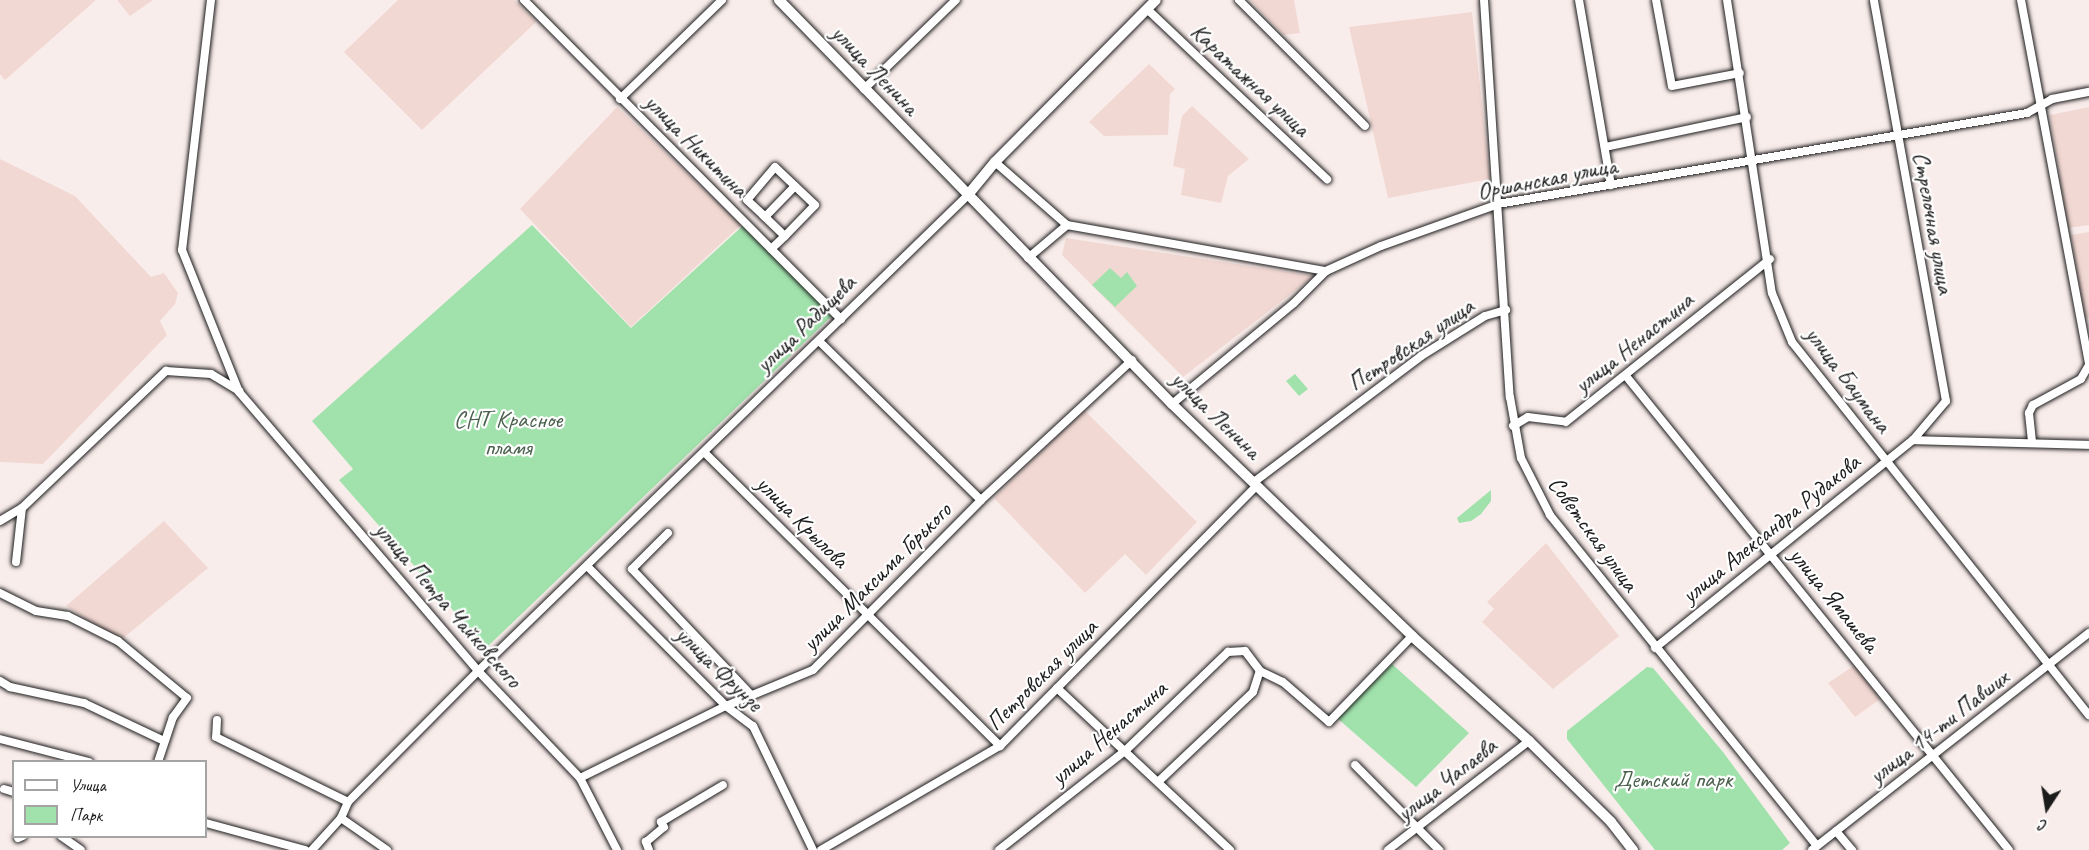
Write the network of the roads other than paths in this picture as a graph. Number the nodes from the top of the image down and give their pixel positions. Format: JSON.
{"nodes":[{"id":1,"x":211,"y":0,"type":"edge"},
{"id":2,"x":524,"y":0,"type":"edge"},
{"id":3,"x":722,"y":0,"type":"edge"},
{"id":4,"x":779,"y":0,"type":"edge"},
{"id":5,"x":956,"y":0,"type":"edge"},
{"id":6,"x":1156,"y":0,"type":"edge"},
{"id":7,"x":1239,"y":0,"type":"edge"},
{"id":8,"x":1484,"y":0,"type":"edge"},
{"id":9,"x":1579,"y":0,"type":"edge"},
{"id":10,"x":1656,"y":0,"type":"edge"},
{"id":11,"x":1728,"y":0,"type":"edge"},
{"id":12,"x":1874,"y":0,"type":"edge"},
{"id":13,"x":2021,"y":0,"type":"edge"},
{"id":14,"x":1147,"y":9,"type":"junction"},
{"id":15,"x":1740,"y":73,"type":"junction"},
{"id":16,"x":864,"y":89,"type":"junction"},
{"id":17,"x":2089,"y":92,"type":"edge"},
{"id":18,"x":620,"y":99,"type":"junction"},
{"id":19,"x":2041,"y":106,"type":"junction"},
{"id":20,"x":1747,"y":117,"type":"junction"},
{"id":21,"x":1365,"y":126,"type":"dead end"},
{"id":22,"x":1898,"y":134,"type":"junction"},
{"id":23,"x":1605,"y":147,"type":"junction"},
{"id":24,"x":995,"y":162,"type":"junction"},
{"id":25,"x":1755,"y":162,"type":"junction"},
{"id":26,"x":1327,"y":179,"type":"dead end"},
{"id":27,"x":1611,"y":185,"type":"junction"},
{"id":28,"x":795,"y":186,"type":"junction"},
{"id":29,"x":967,"y":196,"type":"junction"},
{"id":30,"x":747,"y":200,"type":"junction"},
{"id":31,"x":1498,"y":204,"type":"junction"},
{"id":32,"x":735,"y":212,"type":"junction"},
{"id":33,"x":765,"y":217,"type":"junction"},
{"id":34,"x":1067,"y":225,"type":"junction"},
{"id":35,"x":785,"y":236,"type":"junction"},
{"id":36,"x":771,"y":249,"type":"junction"},
{"id":37,"x":1028,"y":258,"type":"junction"},
{"id":38,"x":1770,"y":259,"type":"junction"},
{"id":39,"x":1326,"y":271,"type":"junction"},
{"id":40,"x":1506,"y":310,"type":"junction"},
{"id":41,"x":841,"y":320,"type":"junction"},
{"id":42,"x":819,"y":341,"type":"junction"},
{"id":43,"x":1132,"y":360,"type":"junction"},
{"id":44,"x":1626,"y":376,"type":"junction"},
{"id":45,"x":239,"y":392,"type":"junction"},
{"id":46,"x":1172,"y":404,"type":"junction"},
{"id":47,"x":1513,"y":426,"type":"junction"},
{"id":48,"x":1912,"y":440,"type":"junction"},
{"id":49,"x":2032,"y":442,"type":"junction"},
{"id":50,"x":2089,"y":445,"type":"edge"},
{"id":51,"x":705,"y":453,"type":"junction"},
{"id":52,"x":1884,"y":462,"type":"junction"},
{"id":53,"x":1256,"y":483,"type":"junction"},
{"id":54,"x":981,"y":500,"type":"junction"},
{"id":55,"x":22,"y":508,"type":"junction"},
{"id":56,"x":0,"y":520,"type":"edge"},
{"id":57,"x":668,"y":533,"type":"dead end"},
{"id":58,"x":1772,"y":553,"type":"junction"},
{"id":59,"x":16,"y":562,"type":"dead end"},
{"id":60,"x":588,"y":567,"type":"junction"},
{"id":61,"x":0,"y":593,"type":"edge"},
{"id":62,"x":866,"y":614,"type":"junction"},
{"id":63,"x":2089,"y":633,"type":"edge"},
{"id":64,"x":1412,"y":636,"type":"junction"},
{"id":65,"x":1654,"y":648,"type":"junction"},
{"id":66,"x":2048,"y":667,"type":"junction"},
{"id":67,"x":478,"y":671,"type":"junction"},
{"id":68,"x":1260,"y":671,"type":"junction"},
{"id":69,"x":0,"y":681,"type":"edge"},
{"id":70,"x":1057,"y":688,"type":"junction"},
{"id":71,"x":751,"y":695,"type":"junction"},
{"id":72,"x":726,"y":706,"type":"junction"},
{"id":73,"x":2089,"y":715,"type":"edge"},
{"id":74,"x":218,"y":720,"type":"dead end"},
{"id":75,"x":0,"y":739,"type":"edge"},
{"id":76,"x":164,"y":741,"type":"junction"},
{"id":77,"x":1529,"y":741,"type":"junction"},
{"id":78,"x":1000,"y":746,"type":"junction"},
{"id":79,"x":1125,"y":751,"type":"junction"},
{"id":80,"x":1932,"y":756,"type":"junction"},
{"id":81,"x":81,"y":760,"type":"edge"},
{"id":82,"x":159,"y":760,"type":"edge"},
{"id":83,"x":1355,"y":765,"type":"dead end"},
{"id":84,"x":579,"y":777,"type":"junction"},
{"id":85,"x":1159,"y":781,"type":"junction"},
{"id":86,"x":723,"y":786,"type":"dead end"},
{"id":87,"x":4,"y":789,"type":"dead end"},
{"id":88,"x":12,"y":791,"type":"edge"},
{"id":89,"x":348,"y":802,"type":"junction"},
{"id":90,"x":341,"y":818,"type":"junction"},
{"id":91,"x":207,"y":823,"type":"edge"},
{"id":92,"x":1420,"y":827,"type":"junction"},
{"id":93,"x":1836,"y":831,"type":"junction"},
{"id":94,"x":63,"y":838,"type":"edge"},
{"id":95,"x":1814,"y":848,"type":"edge"},
{"id":96,"x":81,"y":850,"type":"edge"},
{"id":97,"x":305,"y":850,"type":"edge"},
{"id":98,"x":312,"y":850,"type":"edge"},
{"id":99,"x":387,"y":850,"type":"edge"},
{"id":100,"x":617,"y":850,"type":"edge"},
{"id":101,"x":649,"y":850,"type":"edge"},
{"id":102,"x":813,"y":850,"type":"edge"},
{"id":103,"x":821,"y":850,"type":"edge"},
{"id":104,"x":999,"y":850,"type":"edge"},
{"id":105,"x":1230,"y":850,"type":"edge"},
{"id":106,"x":1388,"y":850,"type":"edge"},
{"id":107,"x":1439,"y":850,"type":"edge"},
{"id":108,"x":1634,"y":850,"type":"edge"},
{"id":109,"x":1852,"y":850,"type":"edge"},
{"id":110,"x":2010,"y":850,"type":"edge"}],
"edges":[{"from":1,"to":45,"type":"street","name":"улица Петра Чайковского"},
{"from":2,"to":18,"type":"street","name":"улица Никитина"},
{"from":3,"to":18,"type":"street"},
{"from":4,"to":16,"type":"main road","name":"улица Ленина"},
{"from":5,"to":16,"type":"street"},
{"from":6,"to":14,"type":"main road","name":"улица Радищева"},
{"from":7,"to":21,"type":"street"},
{"from":8,"to":31,"type":"street","name":"Советская улица"},
{"from":9,"to":23,"type":"street"},
{"from":10,"to":15,"type":"street"},
{"from":11,"to":15,"type":"street","name":"улица Баумана"},
{"from":12,"to":22,"type":"street","name":"Стрелочная улица"},
{"from":13,"to":19,"type":"street"},
{"from":14,"to":24,"type":"main road","name":"улица Радищева"},
{"from":14,"to":26,"type":"street","name":"Каратажная улица"},
{"from":15,"to":20,"type":"street","name":"улица Баумана"},
{"from":16,"to":29,"type":"main road","name":"улица Ленина"},
{"from":17,"to":19,"type":"street","name":"Оршанская улица"},
{"from":18,"to":32,"type":"street","name":"улица Никитина"},
{"from":19,"to":22,"type":"street","name":"Оршанская улица"},
{"from":19,"to":49,"type":"street"},
{"from":20,"to":23,"type":"street"},
{"from":20,"to":25,"type":"street","name":"улица Баумана"},
{"from":22,"to":25,"type":"street","name":"Оршанская улица"},
{"from":22,"to":48,"type":"street","name":"Стрелочная улица"},
{"from":23,"to":27,"type":"street"},
{"from":24,"to":29,"type":"main road","name":"улица Радищева"},
{"from":24,"to":34,"type":"street"},
{"from":25,"to":27,"type":"street","name":"Оршанская улица"},
{"from":25,"to":38,"type":"street","name":"улица Баумана"},
{"from":27,"to":31,"type":"street","name":"Оршанская улица"},
{"from":28,"to":30,"type":"street"},
{"from":28,"to":33,"type":"street"},
{"from":28,"to":35,"type":"street"},
{"from":29,"to":37,"type":"main road","name":"улица Ленина"},
{"from":29,"to":41,"type":"street","name":"улица Радищева"},
{"from":30,"to":32,"type":"street"},
{"from":30,"to":33,"type":"street"},
{"from":31,"to":39,"type":"street","name":"Оршанская улица"},
{"from":31,"to":40,"type":"street","name":"Советская улица"},
{"from":32,"to":36,"type":"street","name":"улица Никитина"},
{"from":33,"to":35,"type":"street"},
{"from":34,"to":37,"type":"street"},
{"from":34,"to":39,"type":"street"},
{"from":35,"to":36,"type":"street"},
{"from":36,"to":41,"type":"street","name":"улица Никитина"},
{"from":37,"to":43,"type":"main road","name":"улица Ленина"},
{"from":38,"to":44,"type":"street","name":"улица Ненастина"},
{"from":38,"to":52,"type":"street","name":"улица Баумана"},
{"from":39,"to":46,"type":"street"},
{"from":40,"to":47,"type":"street","name":"Советская улица"},
{"from":40,"to":53,"type":"street","name":"Петровская улица"},
{"from":41,"to":42,"type":"street","name":"улица Радищева"},
{"from":42,"to":51,"type":"street","name":"улица Радищева"},
{"from":42,"to":54,"type":"street"},
{"from":43,"to":46,"type":"main road","name":"улица Ленина"},
{"from":43,"to":54,"type":"street","name":"улица Максима Горького"},
{"from":44,"to":47,"type":"street","name":"улица Ненастина"},
{"from":44,"to":58,"type":"street","name":"улица Ямашева"},
{"from":45,"to":55,"type":"street","name":"улица Петра Чайковского"},
{"from":45,"to":67,"type":"street","name":"улица Петра Чайковского"},
{"from":46,"to":53,"type":"main road","name":"улица Ленина"},
{"from":47,"to":65,"type":"street","name":"Советская улица"},
{"from":48,"to":49,"type":"street"},
{"from":48,"to":52,"type":"street","name":"улица Александра Рудакова"},
{"from":49,"to":50,"type":"street"},
{"from":51,"to":60,"type":"street","name":"улица Радищева"},
{"from":51,"to":62,"type":"street","name":"улица Крылова"},
{"from":52,"to":58,"type":"street","name":"улица Александра Рудакова"},
{"from":52,"to":66,"type":"street","name":"улица Баумана"},
{"from":53,"to":64,"type":"main road","name":"улица Ленина"},
{"from":53,"to":70,"type":"street","name":"Петровская улица"},
{"from":54,"to":62,"type":"street","name":"улица Максима Горького"},
{"from":55,"to":56,"type":"street","name":"улица Петра Чайковского"},
{"from":55,"to":59,"type":"street"},
{"from":57,"to":71,"type":"street"},
{"from":58,"to":65,"type":"street","name":"улица Александра Рудакова"},
{"from":58,"to":80,"type":"street","name":"улица Ямашева"},
{"from":60,"to":67,"type":"street","name":"улица Радищева"},
{"from":60,"to":72,"type":"street","name":"улица Фрунзе"},
{"from":61,"to":76,"type":"street"},
{"from":62,"to":71,"type":"street","name":"улица Максима Горького"},
{"from":62,"to":78,"type":"street","name":"улица Крылова"},
{"from":63,"to":66,"type":"street","name":"улица 14-ти Павших"},
{"from":64,"to":68,"type":"street"},
{"from":64,"to":77,"type":"main road","name":"улица Ленина"},
{"from":65,"to":95,"type":"street","name":"Советская улица"},
{"from":66,"to":73,"type":"street","name":"улица Баумана"},
{"from":66,"to":80,"type":"street","name":"улица 14-ти Павших"},
{"from":67,"to":84,"type":"street","name":"улица Петра Чайковского"},
{"from":67,"to":89,"type":"street","name":"улица Радищева"},
{"from":68,"to":79,"type":"street","name":"улица Ненастина"},
{"from":68,"to":85,"type":"street"},
{"from":69,"to":76,"type":"street"},
{"from":70,"to":78,"type":"street","name":"Петровская улица"},
{"from":70,"to":79,"type":"street"},
{"from":71,"to":72,"type":"street","name":"улица Максима Горького"},
{"from":72,"to":84,"type":"street","name":"улица Максима Горького"},
{"from":72,"to":102,"type":"street","name":"улица Фрунзе"},
{"from":74,"to":89,"type":"street"},
{"from":75,"to":81,"type":"street"},
{"from":76,"to":82,"type":"street"},
{"from":77,"to":92,"type":"street","name":"улица Чапаева"},
{"from":77,"to":108,"type":"main road","name":"улица Ленина"},
{"from":78,"to":103,"type":"street","name":"Петровская улица"},
{"from":79,"to":85,"type":"street"},
{"from":79,"to":104,"type":"street","name":"улица Ненастина"},
{"from":80,"to":93,"type":"street","name":"улица 14-ти Павших"},
{"from":80,"to":110,"type":"street","name":"улица Ямашева"},
{"from":83,"to":92,"type":"street"},
{"from":84,"to":100,"type":"street","name":"улица Петра Чайковского"},
{"from":85,"to":105,"type":"street"},
{"from":86,"to":101,"type":"street"},
{"from":87,"to":88,"type":"street"},
{"from":89,"to":90,"type":"street"},
{"from":90,"to":98,"type":"street"},
{"from":90,"to":99,"type":"street"},
{"from":91,"to":97,"type":"street"},
{"from":92,"to":106,"type":"street","name":"улица Чапаева"},
{"from":92,"to":107,"type":"street"},
{"from":93,"to":95,"type":"street","name":"улица 14-ти Павших"},
{"from":93,"to":109,"type":"street"},
{"from":94,"to":96,"type":"street"}]}
